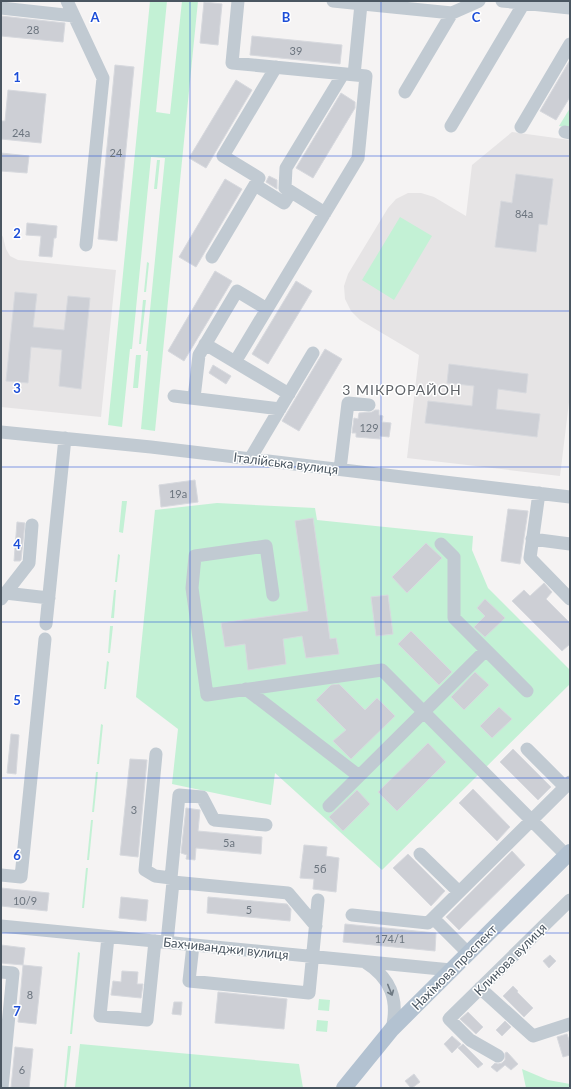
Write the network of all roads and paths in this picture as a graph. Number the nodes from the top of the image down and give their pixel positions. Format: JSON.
{"nodes":[{"id":1,"x":67,"y":1,"type":"edge"},
{"id":2,"x":238,"y":1,"type":"edge"},
{"id":3,"x":333,"y":1,"type":"edge"},
{"id":4,"x":479,"y":1,"type":"edge"},
{"id":5,"x":502,"y":1,"type":"edge"},
{"id":6,"x":524,"y":3,"type":"junction"},
{"id":7,"x":361,"y":4,"type":"junction"},
{"id":8,"x":10,"y":6,"type":"edge"},
{"id":9,"x":424,"y":6,"type":"edge"},
{"id":10,"x":570,"y":8,"type":"edge"},
{"id":11,"x":452,"y":13,"type":"junction"},
{"id":12,"x":74,"y":16,"type":"junction"},
{"id":13,"x":570,"y":44,"type":"edge"},
{"id":14,"x":276,"y":67,"type":"junction"},
{"id":15,"x":349,"y":74,"type":"junction"},
{"id":16,"x":405,"y":92,"type":"dead end"},
{"id":17,"x":451,"y":126,"type":"dead end"},
{"id":18,"x":521,"y":127,"type":"dead end"},
{"id":19,"x":255,"y":185,"type":"junction"},
{"id":20,"x":291,"y":192,"type":"junction"},
{"id":21,"x":325,"y":212,"type":"junction"},
{"id":22,"x":86,"y":245,"type":"dead end"},
{"id":23,"x":212,"y":257,"type":"dead end"},
{"id":24,"x":267,"y":309,"type":"junction"},
{"id":25,"x":205,"y":344,"type":"junction"},
{"id":26,"x":313,"y":353,"type":"dead end"},
{"id":27,"x":235,"y":362,"type":"junction"},
{"id":28,"x":289,"y":394,"type":"junction"},
{"id":29,"x":174,"y":396,"type":"dead end"},
{"id":30,"x":194,"y":398,"type":"junction"},
{"id":31,"x":369,"y":405,"type":"dead end"},
{"id":32,"x":280,"y":409,"type":"junction"},
{"id":33,"x":1,"y":432,"type":"edge"},
{"id":34,"x":64,"y":438,"type":"junction"},
{"id":35,"x":250,"y":459,"type":"junction"},
{"id":36,"x":340,"y":469,"type":"junction"},
{"id":37,"x":539,"y":493,"type":"junction"},
{"id":38,"x":570,"y":497,"type":"edge"},
{"id":39,"x":32,"y":525,"type":"dead end"},
{"id":40,"x":532,"y":539,"type":"junction"},
{"id":41,"x":441,"y":544,"type":"dead end"},
{"id":42,"x":570,"y":544,"type":"edge"},
{"id":43,"x":273,"y":595,"type":"dead end"},
{"id":44,"x":3,"y":596,"type":"edge"},
{"id":45,"x":49,"y":598,"type":"junction"},
{"id":46,"x":570,"y":599,"type":"edge"},
{"id":47,"x":46,"y":624,"type":"dead end"},
{"id":48,"x":44,"y":639,"type":"dead end"},
{"id":49,"x":486,"y":650,"type":"junction"},
{"id":50,"x":246,"y":689,"type":"junction"},
{"id":51,"x":527,"y":691,"type":"dead end"},
{"id":52,"x":424,"y":712,"type":"junction"},
{"id":53,"x":527,"y":749,"type":"dead end"},
{"id":54,"x":156,"y":754,"type":"dead end"},
{"id":55,"x":359,"y":776,"type":"junction"},
{"id":56,"x":567,"y":784,"type":"edge"},
{"id":57,"x":329,"y":806,"type":"dead end"},
{"id":58,"x":531,"y":820,"type":"junction"},
{"id":59,"x":266,"y":825,"type":"dead end"},
{"id":60,"x":420,"y":854,"type":"dead end"},
{"id":61,"x":568,"y":854,"type":"edge"},
{"id":62,"x":1,"y":875,"type":"edge"},
{"id":63,"x":172,"y":880,"type":"junction"},
{"id":64,"x":458,"y":892,"type":"junction"},
{"id":65,"x":318,"y":900,"type":"dead end"},
{"id":66,"x":570,"y":900,"type":"edge"},
{"id":67,"x":352,"y":915,"type":"dead end"},
{"id":68,"x":433,"y":918,"type":"junction"},
{"id":69,"x":1,"y":926,"type":"edge"},
{"id":70,"x":316,"y":926,"type":"junction"},
{"id":71,"x":108,"y":937,"type":"junction"},
{"id":72,"x":161,"y":942,"type":"junction"},
{"id":73,"x":193,"y":945,"type":"junction"},
{"id":74,"x":468,"y":953,"type":"junction"},
{"id":75,"x":313,"y":957,"type":"junction"},
{"id":76,"x":365,"y":962,"type":"junction"},
{"id":77,"x":451,"y":970,"type":"junction"},
{"id":78,"x":1,"y":972,"type":"edge"},
{"id":79,"x":480,"y":988,"type":"junction"},
{"id":80,"x":570,"y":1024,"type":"edge"},
{"id":81,"x":4,"y":1026,"type":"edge"},
{"id":82,"x":392,"y":1029,"type":"junction"},
{"id":83,"x":498,"y":1056,"type":"dead end"},
{"id":84,"x":2,"y":1088,"type":"edge"},
{"id":85,"x":344,"y":1088,"type":"edge"}],
"edges":[{"from":1,"to":12,"type":"street"},
{"from":2,"to":14,"type":"street"},
{"from":3,"to":7,"type":"street"},
{"from":4,"to":11,"type":"street"},
{"from":5,"to":6,"type":"street"},
{"from":6,"to":10,"type":"street"},
{"from":6,"to":17,"type":"street"},
{"from":7,"to":9,"type":"street"},
{"from":7,"to":15,"type":"street"},
{"from":8,"to":12,"type":"street"},
{"from":9,"to":11,"type":"street"},
{"from":11,"to":16,"type":"street"},
{"from":12,"to":22,"type":"street"},
{"from":13,"to":18,"type":"street"},
{"from":14,"to":15,"type":"street"},
{"from":14,"to":19,"type":"street"},
{"from":15,"to":20,"type":"street"},
{"from":15,"to":21,"type":"street"},
{"from":19,"to":20,"type":"street"},
{"from":19,"to":23,"type":"street"},
{"from":20,"to":21,"type":"street"},
{"from":21,"to":24,"type":"street"},
{"from":24,"to":25,"type":"street"},
{"from":24,"to":27,"type":"street"},
{"from":25,"to":27,"type":"street"},
{"from":25,"to":30,"type":"street"},
{"from":26,"to":28,"type":"street"},
{"from":27,"to":28,"type":"street"},
{"from":28,"to":32,"type":"street"},
{"from":29,"to":30,"type":"street"},
{"from":30,"to":32,"type":"street"},
{"from":31,"to":36,"type":"street"},
{"from":32,"to":35,"type":"street"},
{"from":33,"to":34,"type":"street","name":"Італійська вулиця"},
{"from":34,"to":35,"type":"street","name":"Італійська вулиця"},
{"from":34,"to":45,"type":"street"},
{"from":35,"to":36,"type":"street","name":"Італійська вулиця"},
{"from":36,"to":37,"type":"street","name":"Італійська вулиця"},
{"from":37,"to":38,"type":"street","name":"Італійська вулиця"},
{"from":37,"to":40,"type":"street"},
{"from":39,"to":44,"type":"street"},
{"from":40,"to":42,"type":"street"},
{"from":40,"to":46,"type":"street"},
{"from":41,"to":49,"type":"street"},
{"from":43,"to":50,"type":"street"},
{"from":44,"to":45,"type":"street"},
{"from":45,"to":47,"type":"street"},
{"from":48,"to":62,"type":"street"},
{"from":49,"to":51,"type":"street"},
{"from":49,"to":52,"type":"street"},
{"from":50,"to":52,"type":"street"},
{"from":50,"to":55,"type":"street"},
{"from":52,"to":55,"type":"street"},
{"from":52,"to":58,"type":"street"},
{"from":53,"to":56,"type":"street"},
{"from":54,"to":63,"type":"street"},
{"from":55,"to":57,"type":"street"},
{"from":56,"to":58,"type":"street"},
{"from":58,"to":61,"type":"street"},
{"from":58,"to":64,"type":"street"},
{"from":59,"to":63,"type":"street"},
{"from":60,"to":64,"type":"street"},
{"from":61,"to":74,"type":"main road","name":"Нахімова проспект"},
{"from":63,"to":70,"type":"street"},
{"from":63,"to":72,"type":"street"},
{"from":64,"to":68,"type":"street"},
{"from":65,"to":70,"type":"street"},
{"from":66,"to":79,"type":"street","name":"Клинова вулиця"},
{"from":67,"to":68,"type":"street"},
{"from":68,"to":74,"type":"street"},
{"from":69,"to":71,"type":"street","name":"Бахчиванджи вулиця"},
{"from":70,"to":75,"type":"street"},
{"from":71,"to":72,"type":"street","name":"Бахчиванджи вулиця"},
{"from":71,"to":72,"type":"street"},
{"from":72,"to":73,"type":"street","name":"Бахчиванджи вулиця"},
{"from":73,"to":75,"type":"street","name":"Бахчиванджи вулиця"},
{"from":73,"to":75,"type":"street"},
{"from":74,"to":77,"type":"main road","name":"Нахімова проспект"},
{"from":75,"to":76,"type":"street","name":"Бахчиванджи вулиця"},
{"from":76,"to":77,"type":"street","name":"Бахчиванджи вулиця"},
{"from":76,"to":82,"type":"street","one_way":true},
{"from":77,"to":82,"type":"main road","name":"Нахімова проспект"},
{"from":78,"to":81,"type":"street"},
{"from":79,"to":80,"type":"street"},
{"from":79,"to":83,"type":"street","name":"Клинова вулиця"},
{"from":81,"to":84,"type":"street"},
{"from":82,"to":85,"type":"main road","name":"Нахімова проспект"}]}
